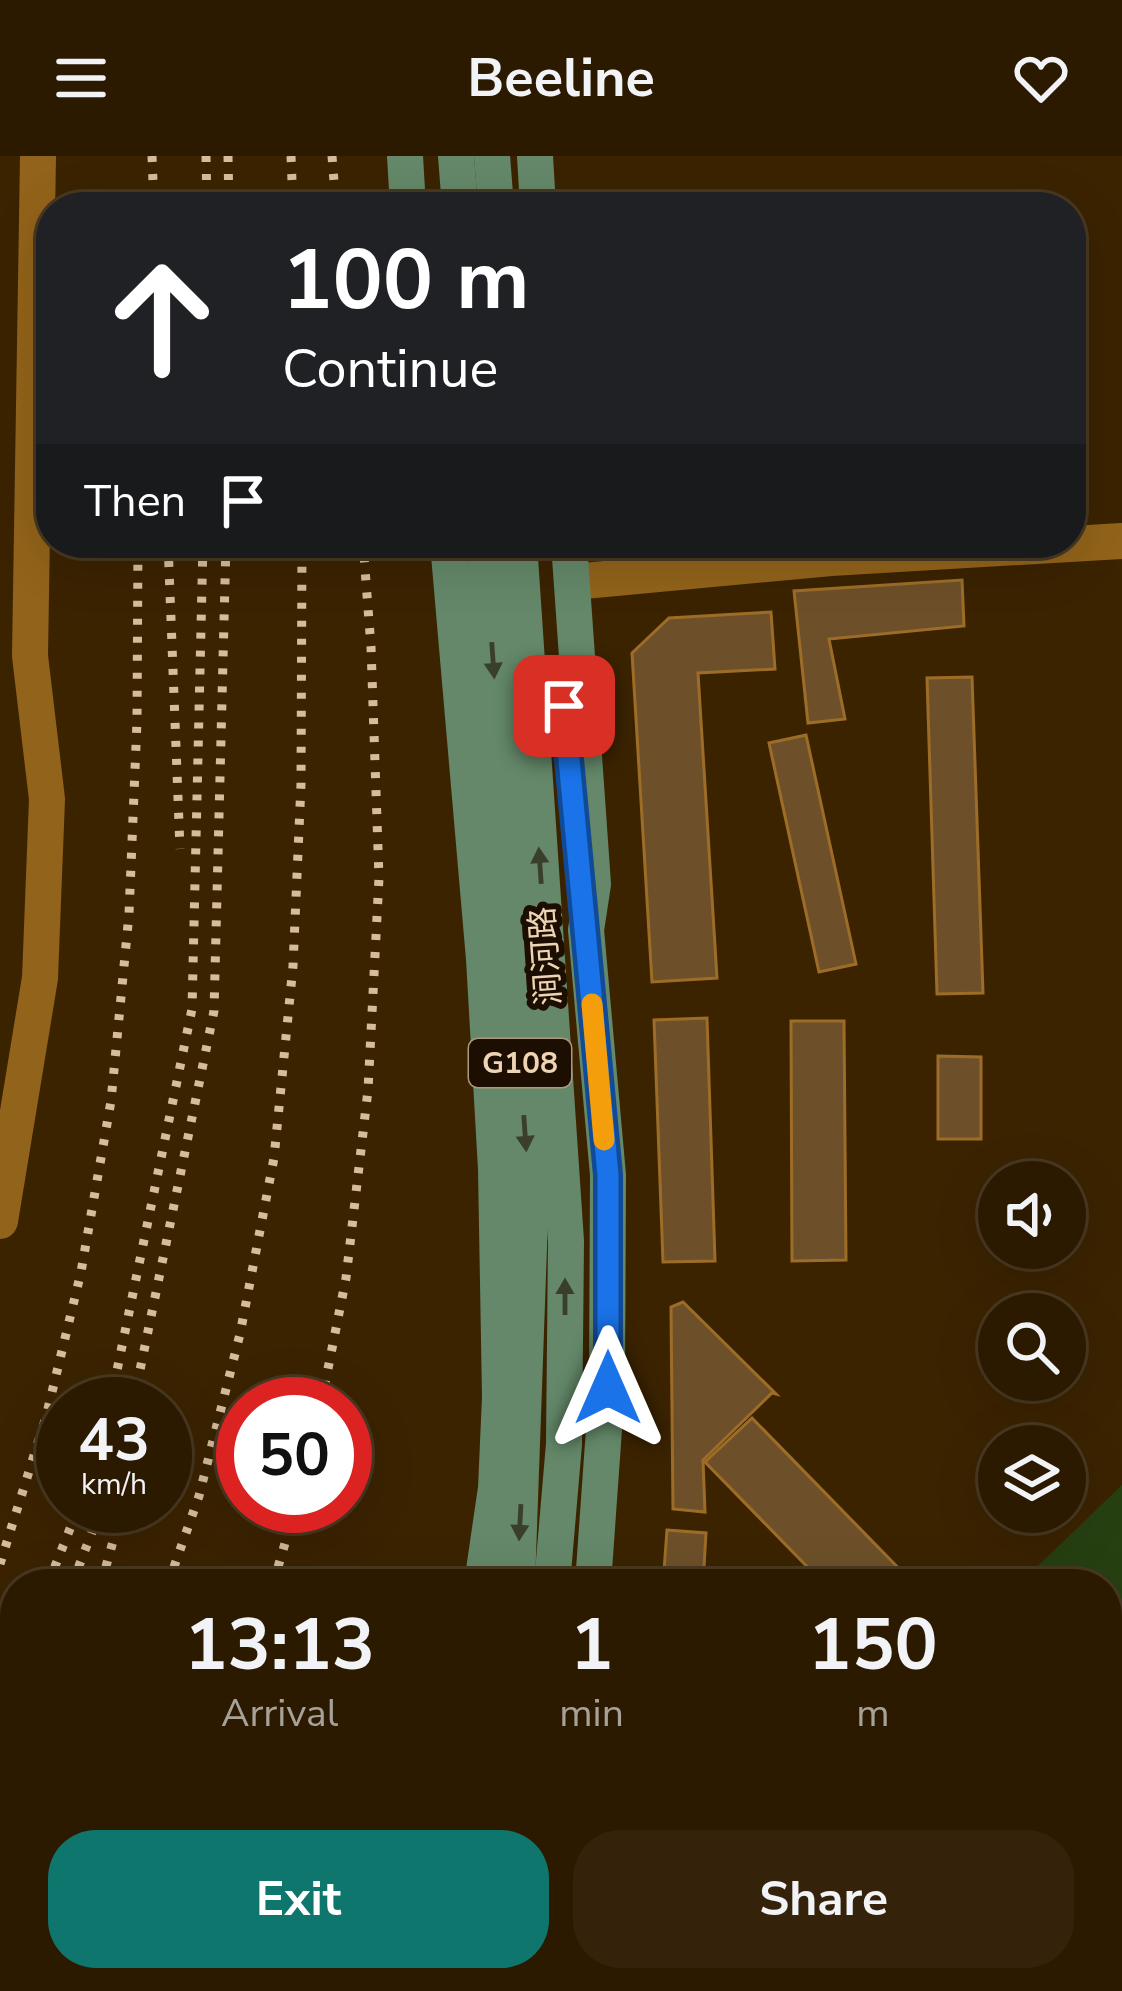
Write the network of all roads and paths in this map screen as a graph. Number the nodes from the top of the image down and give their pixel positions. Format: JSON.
{"nodes":[{"id":1,"x":38,"y":156,"type":"edge"},
{"id":2,"x":405,"y":156,"type":"edge"},
{"id":3,"x":430,"y":156,"type":"edge"},
{"id":4,"x":456,"y":156,"type":"edge"},
{"id":5,"x":535,"y":156,"type":"edge"},
{"id":6,"x":37,"y":192,"type":"edge"},
{"id":7,"x":407,"y":192,"type":"edge"},
{"id":8,"x":431,"y":192,"type":"edge"},
{"id":9,"x":459,"y":192,"type":"edge"},
{"id":10,"x":537,"y":192,"type":"edge"},
{"id":11,"x":36,"y":281,"type":"edge"},
{"id":12,"x":1122,"y":541,"type":"edge"},
{"id":13,"x":1086,"y":543,"type":"edge"},
{"id":14,"x":432,"y":558,"type":"edge"},
{"id":15,"x":449,"y":558,"type":"edge"},
{"id":16,"x":485,"y":558,"type":"edge"},
{"id":17,"x":520,"y":558,"type":"edge"},
{"id":18,"x":551,"y":558,"type":"edge"},
{"id":19,"x":570,"y":558,"type":"edge"},
{"id":20,"x":831,"y":558,"type":"edge"},
{"id":21,"x":572,"y":582,"type":"junction"},
{"id":22,"x":586,"y":930,"type":"junction"},
{"id":23,"x":0,"y":1221,"type":"edge"},
{"id":24,"x":481,"y":1569,"type":"edge"},
{"id":25,"x":483,"y":1569,"type":"edge"},
{"id":26,"x":518,"y":1569,"type":"edge"},
{"id":27,"x":553,"y":1569,"type":"edge"},
{"id":28,"x":594,"y":1569,"type":"edge"}],
"edges":[{"from":1,"to":6,"type":"street"},
{"from":2,"to":7,"type":"main road"},
{"from":3,"to":8,"type":"main road"},
{"from":4,"to":9,"type":"main road"},
{"from":5,"to":10,"type":"main road"},
{"from":11,"to":23,"type":"street"},
{"from":12,"to":13,"type":"street"},
{"from":14,"to":24,"type":"main road"},
{"from":15,"to":25,"type":"main road"},
{"from":16,"to":26,"type":"main road","name":"涧河路","number":"G108","one_way":true},
{"from":27,"to":17,"type":"main road","name":"涧河路","number":"G108","one_way":true},
{"from":18,"to":22,"type":"main road"},
{"from":19,"to":21,"type":"main road","name":"涧河路"},
{"from":20,"to":21,"type":"street"},
{"from":21,"to":22,"type":"main road","name":"涧河路"},
{"from":22,"to":28,"type":"main road","name":"涧河路"}]}
